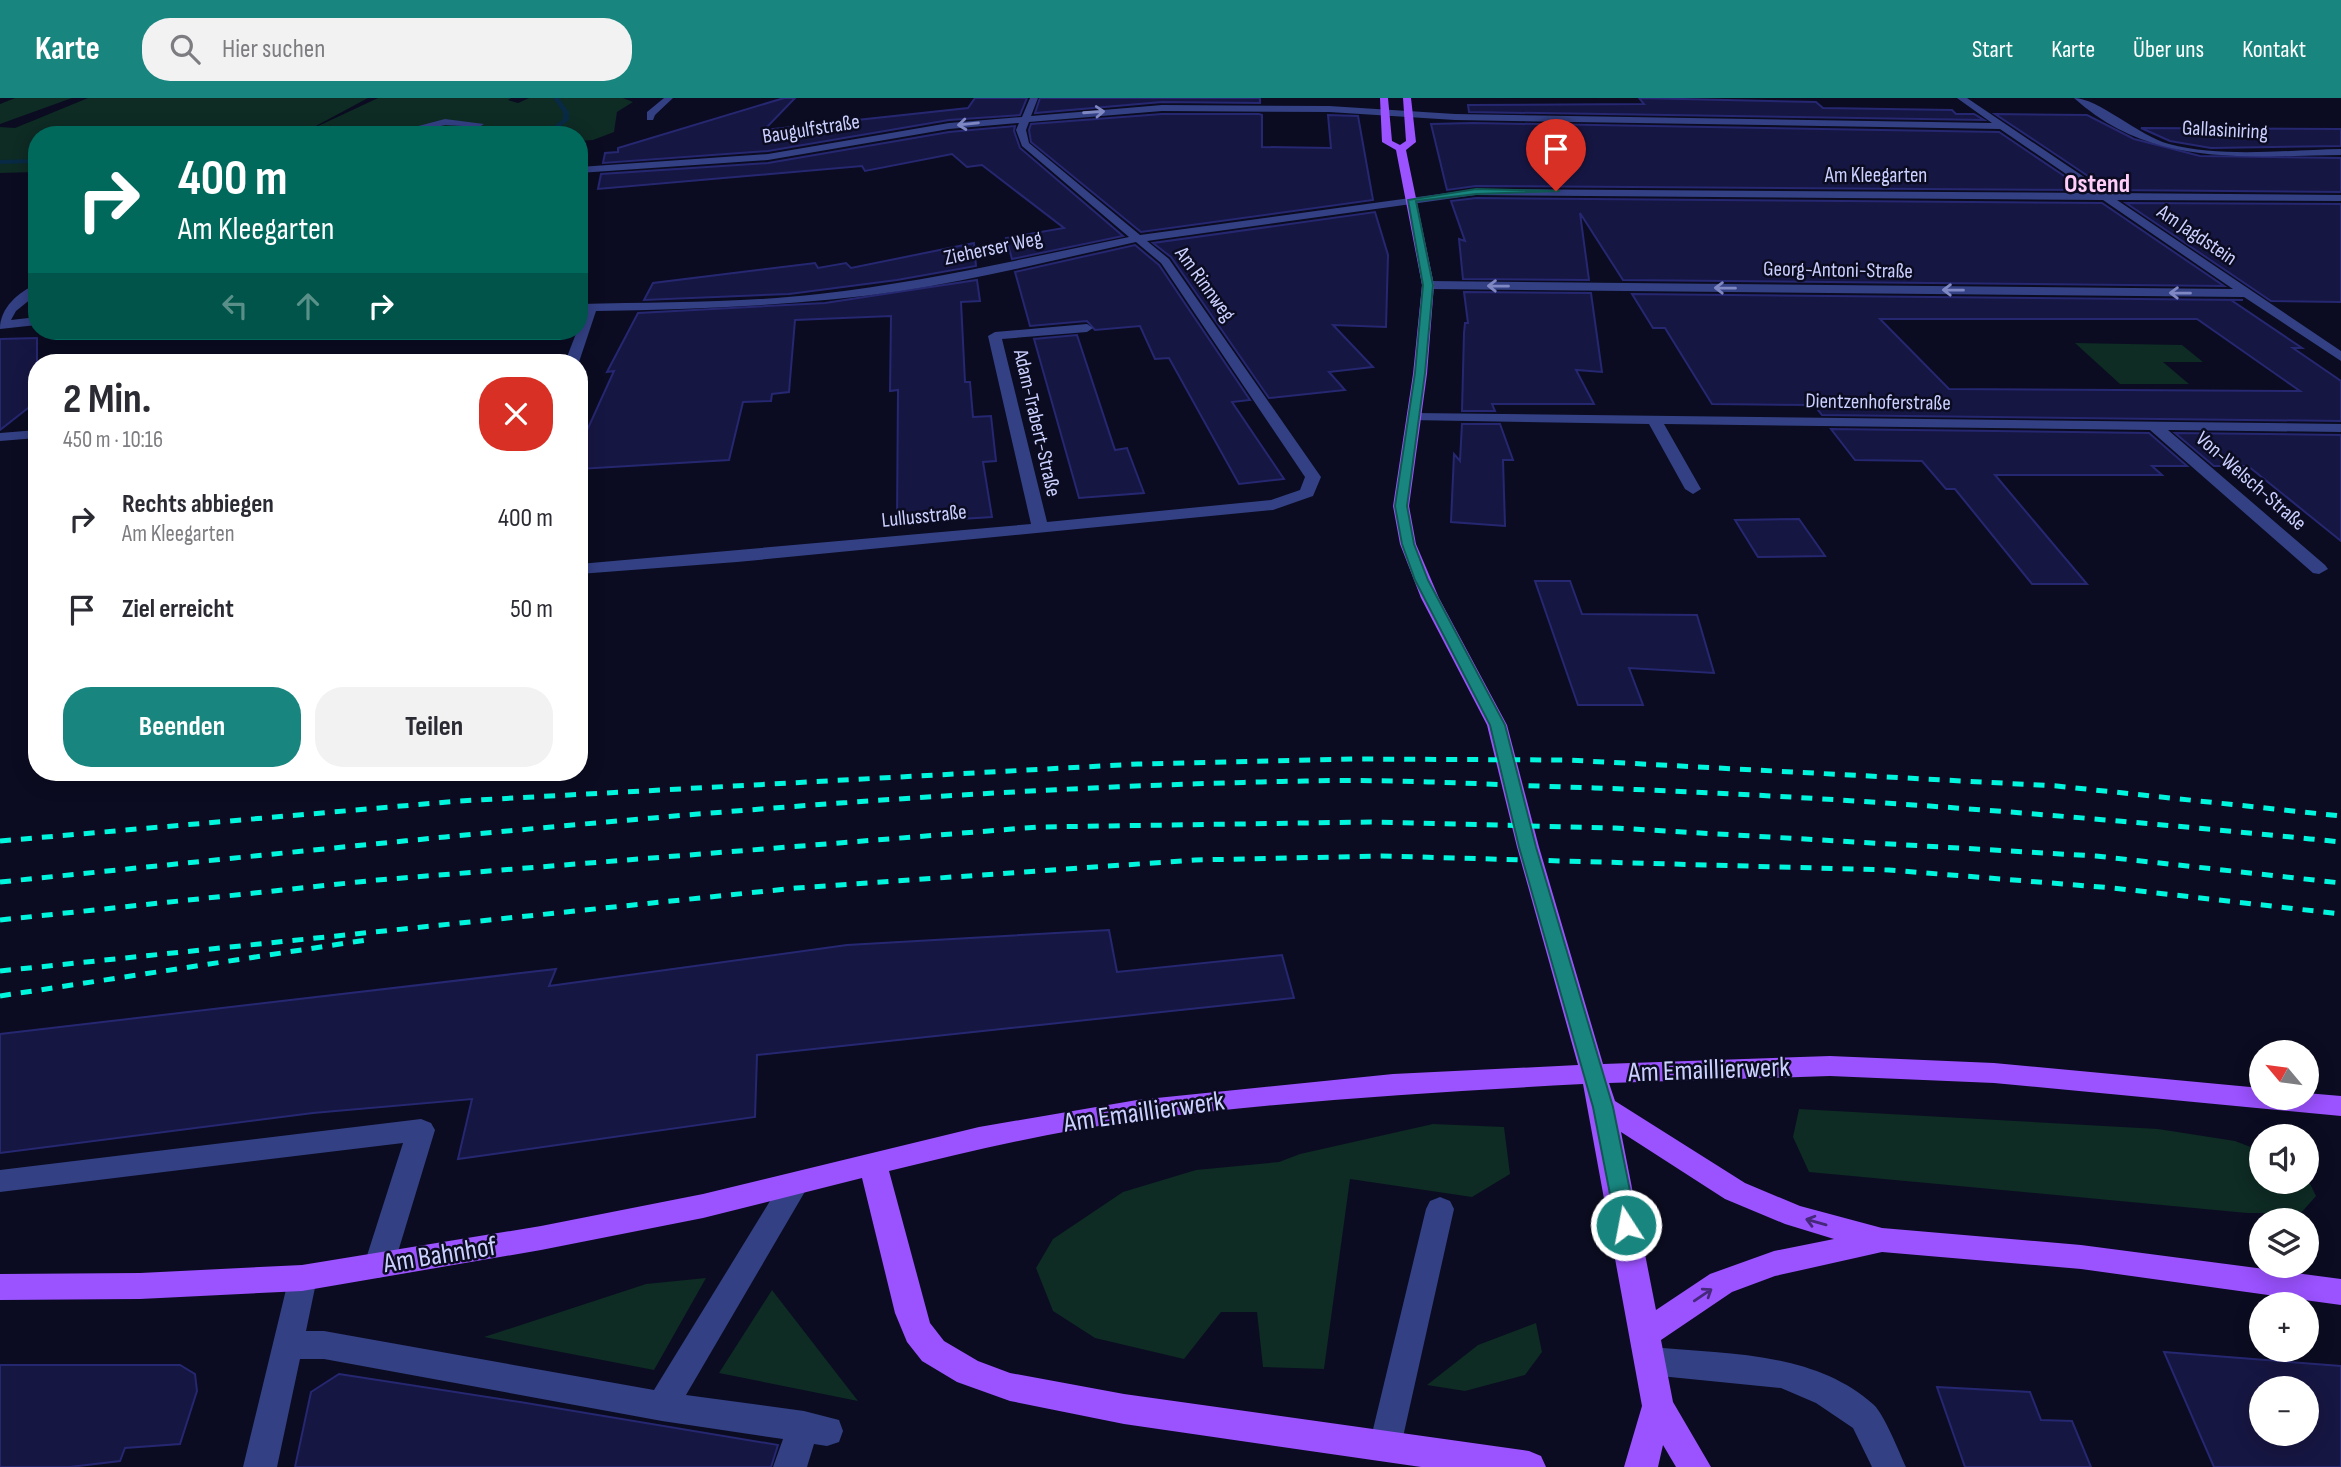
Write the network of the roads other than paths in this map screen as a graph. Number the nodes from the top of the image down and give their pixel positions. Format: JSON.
{"nodes":[{"id":1,"x":669,"y":98,"type":"edge"},
{"id":2,"x":1034,"y":98,"type":"edge"},
{"id":3,"x":1384,"y":98,"type":"edge"},
{"id":4,"x":1407,"y":98,"type":"edge"},
{"id":5,"x":1961,"y":98,"type":"edge"},
{"id":6,"x":2078,"y":98,"type":"edge"},
{"id":7,"x":1451,"y":105,"type":"dead end"},
{"id":8,"x":1383,"y":112,"type":"junction"},
{"id":9,"x":1409,"y":114,"type":"junction"},
{"id":10,"x":422,"y":116,"type":"dead end"},
{"id":11,"x":1455,"y":117,"type":"junction"},
{"id":12,"x":650,"y":118,"type":"dead end"},
{"id":13,"x":1026,"y":118,"type":"junction"},
{"id":14,"x":479,"y":124,"type":"joint"},
{"id":15,"x":428,"y":126,"type":"edge"},
{"id":16,"x":2003,"y":126,"type":"junction"},
{"id":17,"x":1401,"y":149,"type":"junction"},
{"id":18,"x":2341,"y":152,"type":"edge"},
{"id":19,"x":588,"y":169,"type":"edge"},
{"id":20,"x":2104,"y":196,"type":"junction"},
{"id":21,"x":2341,"y":198,"type":"edge"},
{"id":22,"x":1412,"y":200,"type":"junction"},
{"id":23,"x":1141,"y":238,"type":"junction"},
{"id":24,"x":1428,"y":285,"type":"junction"},
{"id":25,"x":2248,"y":293,"type":"junction"},
{"id":26,"x":28,"y":295,"type":"edge"},
{"id":27,"x":588,"y":308,"type":"edge"},
{"id":28,"x":28,"y":322,"type":"edge"},
{"id":29,"x":0,"y":325,"type":"edge"},
{"id":30,"x":1087,"y":328,"type":"dead end"},
{"id":31,"x":2341,"y":357,"type":"edge"},
{"id":32,"x":1413,"y":418,"type":"junction"},
{"id":33,"x":1654,"y":420,"type":"junction"},
{"id":34,"x":2155,"y":427,"type":"junction"},
{"id":35,"x":2341,"y":428,"type":"edge"},
{"id":36,"x":28,"y":435,"type":"edge"},
{"id":37,"x":0,"y":437,"type":"edge"},
{"id":38,"x":1693,"y":489,"type":"dead end"},
{"id":39,"x":1273,"y":505,"type":"joint"},
{"id":40,"x":1040,"y":527,"type":"junction"},
{"id":41,"x":588,"y":568,"type":"edge"},
{"id":42,"x":2319,"y":569,"type":"dead end"},
{"id":43,"x":2341,"y":1106,"type":"edge"},
{"id":44,"x":1603,"y":1107,"type":"junction"},
{"id":45,"x":873,"y":1164,"type":"junction"},
{"id":46,"x":0,"y":1181,"type":"edge"},
{"id":47,"x":796,"y":1183,"type":"junction"},
{"id":48,"x":1440,"y":1209,"type":"dead end"},
{"id":49,"x":1882,"y":1240,"type":"junction"},
{"id":50,"x":379,"y":1265,"type":"junction"},
{"id":51,"x":302,"y":1278,"type":"junction"},
{"id":52,"x":0,"y":1287,"type":"edge"},
{"id":53,"x":2341,"y":1292,"type":"edge"},
{"id":54,"x":288,"y":1345,"type":"junction"},
{"id":55,"x":1648,"y":1347,"type":"junction"},
{"id":56,"x":662,"y":1406,"type":"junction"},
{"id":57,"x":1658,"y":1406,"type":"junction"},
{"id":58,"x":1385,"y":1446,"type":"junction"},
{"id":59,"x":260,"y":1467,"type":"edge"},
{"id":60,"x":790,"y":1467,"type":"edge"},
{"id":61,"x":1529,"y":1467,"type":"edge"},
{"id":62,"x":1641,"y":1467,"type":"edge"},
{"id":63,"x":1694,"y":1467,"type":"edge"},
{"id":64,"x":1889,"y":1467,"type":"edge"}],
"edges":[{"from":1,"to":12,"type":"street"},
{"from":2,"to":13,"type":"street","name":"Am Rinnweg"},
{"from":3,"to":8,"type":"main road"},
{"from":4,"to":9,"type":"main road"},
{"from":5,"to":16,"type":"street","name":"Am Jagdstein"},
{"from":6,"to":18,"type":"street","name":"Gallasiniring"},
{"from":7,"to":11,"type":"street"},
{"from":8,"to":9,"type":"street","name":"Baugulfstraße"},
{"from":13,"to":8,"type":"street","name":"Baugulfstraße","one_way":true},
{"from":8,"to":17,"type":"main road"},
{"from":9,"to":11,"type":"street","name":"Baugulfstraße"},
{"from":9,"to":17,"type":"main road"},
{"from":10,"to":14,"type":"street"},
{"from":11,"to":16,"type":"street","name":"Baugulfstraße"},
{"from":13,"to":19,"type":"street","name":"Baugulfstraße","one_way":true},
{"from":13,"to":23,"type":"street","name":"Am Rinnweg"},
{"from":14,"to":15,"type":"street"},
{"from":16,"to":20,"type":"street","name":"Am Jagdstein"},
{"from":17,"to":22,"type":"main road"},
{"from":20,"to":21,"type":"street","name":"Am Kleegarten"},
{"from":20,"to":22,"type":"street","name":"Am Kleegarten"},
{"from":20,"to":25,"type":"street","name":"Am Jagdstein"},
{"from":22,"to":23,"type":"street","name":"Zieherser Weg"},
{"from":22,"to":24,"type":"main road"},
{"from":23,"to":27,"type":"street","name":"Zieherser Weg"},
{"from":23,"to":39,"type":"street","name":"Am Rinnweg"},
{"from":25,"to":24,"type":"street","name":"Georg-Antoni-Straße","one_way":true},
{"from":24,"to":32,"type":"main road"},
{"from":25,"to":31,"type":"street","name":"Am Jagdstein"},
{"from":26,"to":29,"type":"street"},
{"from":28,"to":29,"type":"street"},
{"from":30,"to":40,"type":"street","name":"Adam-Trabert-Straße"},
{"from":32,"to":33,"type":"street","name":"Dientzenhoferstraße"},
{"from":32,"to":44,"type":"main road"},
{"from":33,"to":34,"type":"street","name":"Dientzenhoferstraße"},
{"from":33,"to":38,"type":"street"},
{"from":34,"to":35,"type":"street","name":"Dientzenhoferstraße"},
{"from":34,"to":42,"type":"street","name":"Von-Welsch-Straße"},
{"from":36,"to":37,"type":"street"},
{"from":39,"to":40,"type":"street","name":"Lullusstraße"},
{"from":40,"to":41,"type":"street","name":"Lullusstraße"},
{"from":43,"to":45,"type":"main road","name":"Am Emaillierwerk"},
{"from":49,"to":44,"type":"main road","one_way":true},
{"from":44,"to":55,"type":"main road"},
{"from":45,"to":47,"type":"main road","name":"Am Bahnhof"},
{"from":45,"to":58,"type":"main road"},
{"from":46,"to":50,"type":"street"},
{"from":47,"to":50,"type":"main road","name":"Am Bahnhof"},
{"from":47,"to":56,"type":"street"},
{"from":48,"to":58,"type":"street"},
{"from":49,"to":53,"type":"main road"},
{"from":55,"to":49,"type":"main road","one_way":true},
{"from":50,"to":51,"type":"main road","name":"Am Bahnhof"},
{"from":51,"to":52,"type":"main road","name":"Am Bahnhof"},
{"from":51,"to":54,"type":"street"},
{"from":54,"to":56,"type":"street"},
{"from":54,"to":59,"type":"street"},
{"from":55,"to":57,"type":"main road"},
{"from":55,"to":64,"type":"street"},
{"from":56,"to":60,"type":"street"},
{"from":57,"to":62,"type":"main road"},
{"from":57,"to":63,"type":"main road"},
{"from":58,"to":61,"type":"main road"}]}
